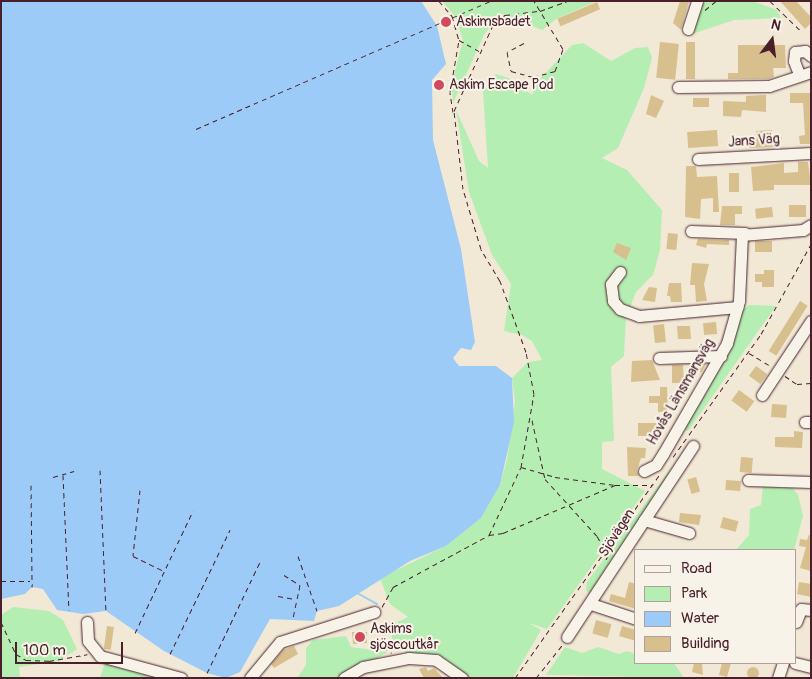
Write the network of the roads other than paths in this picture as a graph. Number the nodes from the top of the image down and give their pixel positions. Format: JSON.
{"nodes":[{"id":1,"x":697,"y":1,"type":"edge"},
{"id":2,"x":688,"y":29,"type":"dead end"},
{"id":3,"x":811,"y":56,"type":"edge"},
{"id":4,"x":805,"y":73,"type":"edge"},
{"id":5,"x":678,"y":87,"type":"dead end"},
{"id":6,"x":811,"y":153,"type":"edge"},
{"id":7,"x":698,"y":159,"type":"dead end"},
{"id":8,"x":811,"y":225,"type":"edge"},
{"id":9,"x":691,"y":231,"type":"dead end"},
{"id":10,"x":745,"y":233,"type":"junction"},
{"id":11,"x":620,"y":272,"type":"dead end"},
{"id":12,"x":738,"y":307,"type":"junction"},
{"id":13,"x":811,"y":321,"type":"edge"},
{"id":14,"x":721,"y":356,"type":"junction"},
{"id":15,"x":658,"y":358,"type":"dead end"},
{"id":16,"x":762,"y":395,"type":"dead end"},
{"id":17,"x":693,"y":446,"type":"road end"},
{"id":18,"x":644,"y":471,"type":"dead end"},
{"id":19,"x":748,"y":480,"type":"dead end"},
{"id":20,"x":811,"y":482,"type":"edge"},
{"id":21,"x":644,"y":520,"type":"junction"},
{"id":22,"x":689,"y":532,"type":"dead end"},
{"id":23,"x":591,"y":604,"type":"junction"},
{"id":24,"x":811,"y":610,"type":"edge"},
{"id":25,"x":374,"y":612,"type":"road end"},
{"id":26,"x":634,"y":618,"type":"edge"},
{"id":27,"x":797,"y":620,"type":"edge"},
{"id":28,"x":87,"y":622,"type":"dead end"},
{"id":29,"x":567,"y":637,"type":"road end"},
{"id":30,"x":783,"y":664,"type":"edge"},
{"id":31,"x":797,"y":664,"type":"edge"},
{"id":32,"x":811,"y":667,"type":"edge"},
{"id":33,"x":181,"y":678,"type":"edge"},
{"id":34,"x":250,"y":678,"type":"edge"},
{"id":35,"x":344,"y":678,"type":"edge"},
{"id":36,"x":462,"y":678,"type":"edge"},
{"id":37,"x":778,"y":678,"type":"edge"}],
"edges":[{"from":1,"to":2,"type":"street"},
{"from":3,"to":4,"type":"street"},
{"from":4,"to":5,"type":"street"},
{"from":6,"to":7,"type":"street","name":"Jans Väg"},
{"from":8,"to":10,"type":"street"},
{"from":9,"to":10,"type":"street"},
{"from":10,"to":12,"type":"street","name":"Hovås Länsmansväg"},
{"from":11,"to":12,"type":"street"},
{"from":12,"to":14,"type":"street","name":"Hovås Länsmansväg"},
{"from":13,"to":16,"type":"street"},
{"from":14,"to":15,"type":"street"},
{"from":14,"to":18,"type":"street","name":"Hovås Länsmansväg"},
{"from":17,"to":21,"type":"street","name":"Sjövägen"},
{"from":19,"to":20,"type":"street"},
{"from":21,"to":22,"type":"street"},
{"from":21,"to":23,"type":"street","name":"Sjövägen"},
{"from":23,"to":26,"type":"street"},
{"from":23,"to":29,"type":"street","name":"Sjövägen"},
{"from":24,"to":27,"type":"street"},
{"from":25,"to":34,"type":"street"},
{"from":28,"to":33,"type":"street"},
{"from":30,"to":37,"type":"street"},
{"from":31,"to":32,"type":"street"},
{"from":35,"to":36,"type":"street"}]}
